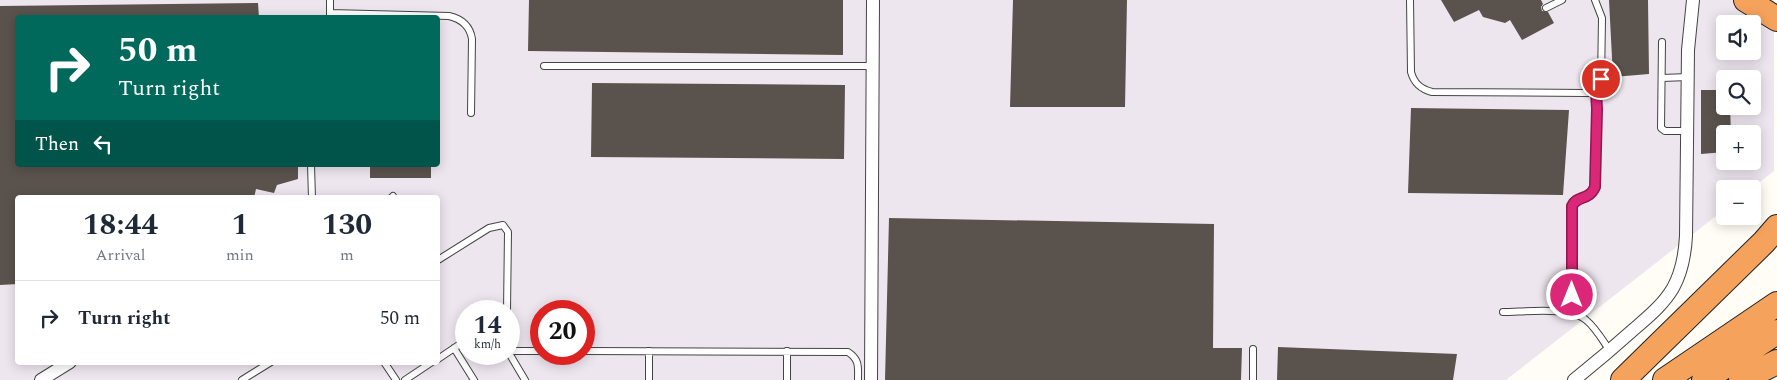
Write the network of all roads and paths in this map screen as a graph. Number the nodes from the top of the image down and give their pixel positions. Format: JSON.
{"nodes":[{"id":1,"x":330,"y":0,"type":"edge"},
{"id":2,"x":873,"y":0,"type":"edge"},
{"id":3,"x":1410,"y":0,"type":"edge"},
{"id":4,"x":1562,"y":0,"type":"edge"},
{"id":5,"x":1694,"y":0,"type":"edge"},
{"id":6,"x":1746,"y":0,"type":"edge"},
{"id":7,"x":1596,"y":1,"type":"edge"},
{"id":8,"x":1546,"y":8,"type":"dead end"},
{"id":9,"x":330,"y":15,"type":"edge"},
{"id":10,"x":440,"y":16,"type":"edge"},
{"id":11,"x":1777,"y":19,"type":"edge"},
{"id":12,"x":1662,"y":42,"type":"dead end"},
{"id":13,"x":544,"y":66,"type":"dead end"},
{"id":14,"x":873,"y":66,"type":"junction"},
{"id":15,"x":1688,"y":77,"type":"junction"},
{"id":16,"x":1662,"y":78,"type":"junction"},
{"id":17,"x":1596,"y":91,"type":"junction"},
{"id":18,"x":471,"y":113,"type":"dead end"},
{"id":19,"x":1687,"y":132,"type":"junction"},
{"id":20,"x":312,"y":167,"type":"edge"},
{"id":21,"x":312,"y":195,"type":"edge"},
{"id":22,"x":1777,"y":227,"type":"edge"},
{"id":23,"x":440,"y":259,"type":"edge"},
{"id":24,"x":507,"y":300,"type":"edge"},
{"id":25,"x":1777,"y":304,"type":"edge"},
{"id":26,"x":1503,"y":312,"type":"dead end"},
{"id":27,"x":1572,"y":312,"type":"junction"},
{"id":28,"x":1777,"y":332,"type":"edge"},
{"id":29,"x":454,"y":348,"type":"joint"},
{"id":30,"x":1253,"y":349,"type":"dead end"},
{"id":31,"x":595,"y":350,"type":"edge"},
{"id":32,"x":649,"y":350,"type":"junction"},
{"id":33,"x":787,"y":351,"type":"junction"},
{"id":34,"x":1610,"y":351,"type":"junction"},
{"id":35,"x":440,"y":358,"type":"edge"},
{"id":36,"x":1777,"y":362,"type":"edge"},
{"id":37,"x":65,"y":365,"type":"edge"},
{"id":38,"x":266,"y":365,"type":"edge"},
{"id":39,"x":386,"y":365,"type":"edge"},
{"id":40,"x":428,"y":365,"type":"edge"},
{"id":41,"x":516,"y":365,"type":"edge"},
{"id":42,"x":41,"y":380,"type":"edge"},
{"id":43,"x":242,"y":380,"type":"edge"},
{"id":44,"x":396,"y":380,"type":"edge"},
{"id":45,"x":405,"y":380,"type":"edge"},
{"id":46,"x":474,"y":380,"type":"edge"},
{"id":47,"x":525,"y":380,"type":"edge"},
{"id":48,"x":649,"y":380,"type":"edge"},
{"id":49,"x":787,"y":380,"type":"edge"},
{"id":50,"x":858,"y":380,"type":"edge"},
{"id":51,"x":871,"y":380,"type":"edge"},
{"id":52,"x":1252,"y":380,"type":"edge"},
{"id":53,"x":1574,"y":380,"type":"edge"},
{"id":54,"x":1623,"y":380,"type":"edge"},
{"id":55,"x":1665,"y":380,"type":"edge"},
{"id":56,"x":1704,"y":380,"type":"edge"},
{"id":57,"x":1741,"y":380,"type":"edge"}],
"edges":[{"from":1,"to":9,"type":"lane"},
{"from":2,"to":14,"type":"street"},
{"from":3,"to":17,"type":"lane"},
{"from":4,"to":8,"type":"lane"},
{"from":5,"to":15,"type":"street"},
{"from":6,"to":11,"type":"highway"},
{"from":7,"to":17,"type":"lane"},
{"from":10,"to":18,"type":"lane"},
{"from":12,"to":16,"type":"lane"},
{"from":13,"to":14,"type":"lane"},
{"from":14,"to":51,"type":"street"},
{"from":15,"to":16,"type":"lane"},
{"from":15,"to":19,"type":"street"},
{"from":16,"to":19,"type":"lane"},
{"from":17,"to":27,"type":"lane"},
{"from":19,"to":34,"type":"street"},
{"from":20,"to":21,"type":"lane"},
{"from":22,"to":54,"type":"highway"},
{"from":23,"to":24,"type":"lane"},
{"from":25,"to":55,"type":"highway"},
{"from":26,"to":27,"type":"lane"},
{"from":27,"to":34,"type":"lane"},
{"from":28,"to":56,"type":"highway"},
{"from":29,"to":35,"type":"lane"},
{"from":29,"to":46,"type":"lane"},
{"from":30,"to":52,"type":"lane"},
{"from":31,"to":32,"type":"lane"},
{"from":32,"to":33,"type":"lane"},
{"from":32,"to":48,"type":"lane"},
{"from":33,"to":49,"type":"lane"},
{"from":33,"to":50,"type":"lane"},
{"from":34,"to":53,"type":"street"},
{"from":36,"to":57,"type":"highway"},
{"from":37,"to":42,"type":"street"},
{"from":38,"to":43,"type":"lane"},
{"from":39,"to":44,"type":"lane"},
{"from":40,"to":45,"type":"lane"},
{"from":41,"to":47,"type":"lane"}]}
